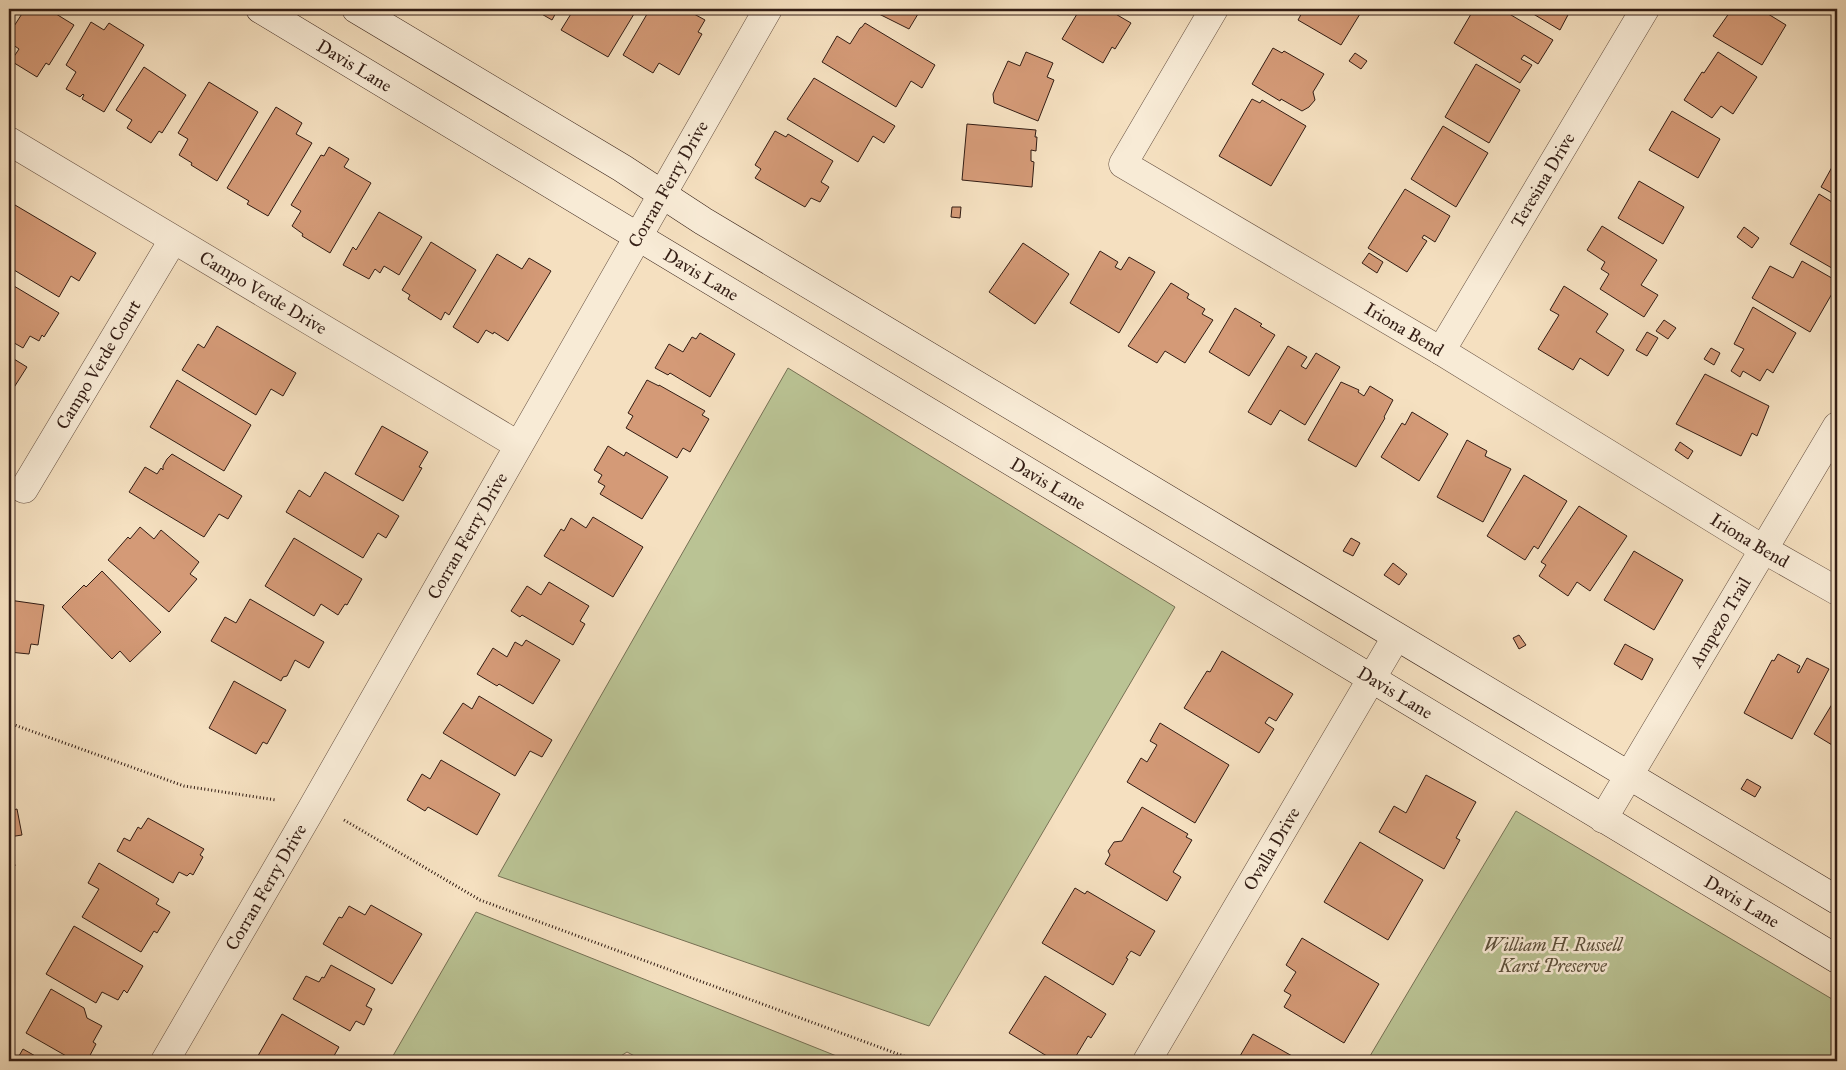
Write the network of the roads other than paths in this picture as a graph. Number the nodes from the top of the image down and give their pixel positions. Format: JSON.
{"nodes":[{"id":1,"x":260,"y":9,"type":"edge"},
{"id":2,"x":356,"y":9,"type":"edge"},
{"id":3,"x":768,"y":9,"type":"edge"},
{"id":4,"x":1214,"y":9,"type":"edge"},
{"id":5,"x":1645,"y":9,"type":"edge"},
{"id":6,"x":9,"y":141,"type":"edge"},
{"id":7,"x":663,"y":194,"type":"junction"},
{"id":8,"x":638,"y":237,"type":"junction"},
{"id":9,"x":173,"y":240,"type":"junction"},
{"id":10,"x":1441,"y":351,"type":"junction"},
{"id":11,"x":1837,"y":426,"type":"edge"},
{"id":12,"x":518,"y":446,"type":"junction"},
{"id":13,"x":24,"y":489,"type":"dead end"},
{"id":14,"x":1764,"y":549,"type":"junction"},
{"id":15,"x":1837,"y":591,"type":"edge"},
{"id":16,"x":1396,"y":637,"type":"junction"},
{"id":17,"x":1371,"y":679,"type":"junction"},
{"id":18,"x":1628,"y":775,"type":"junction"},
{"id":19,"x":1603,"y":818,"type":"junction"},
{"id":20,"x":1837,"y":900,"type":"edge"},
{"id":21,"x":1837,"y":959,"type":"edge"},
{"id":22,"x":165,"y":1061,"type":"edge"},
{"id":23,"x":1147,"y":1061,"type":"edge"}],
"edges":[{"from":1,"to":8,"type":"street","name":"Davis Lane"},
{"from":2,"to":7,"type":"street"},
{"from":3,"to":7,"type":"street","name":"Corran Ferry Drive"},
{"from":4,"to":10,"type":"street","name":"Iriona Bend"},
{"from":5,"to":10,"type":"street","name":"Teresina Drive"},
{"from":6,"to":9,"type":"street","name":"Campo Verde Drive"},
{"from":7,"to":8,"type":"street","name":"Corran Ferry Drive"},
{"from":7,"to":16,"type":"street"},
{"from":8,"to":12,"type":"street","name":"Corran Ferry Drive"},
{"from":8,"to":17,"type":"street","name":"Davis Lane"},
{"from":9,"to":12,"type":"street","name":"Campo Verde Drive"},
{"from":9,"to":13,"type":"street","name":"Campo Verde Court"},
{"from":10,"to":14,"type":"street","name":"Iriona Bend"},
{"from":11,"to":14,"type":"street","name":"Ampezo Trail"},
{"from":12,"to":22,"type":"street","name":"Corran Ferry Drive"},
{"from":14,"to":15,"type":"street","name":"Iriona Bend"},
{"from":14,"to":18,"type":"street","name":"Ampezo Trail"},
{"from":16,"to":17,"type":"street","name":"Ovalla Drive"},
{"from":16,"to":18,"type":"street"},
{"from":17,"to":19,"type":"street","name":"Davis Lane"},
{"from":17,"to":23,"type":"street","name":"Ovalla Drive"},
{"from":18,"to":19,"type":"street","name":"Ampezo Trail"},
{"from":18,"to":20,"type":"street"},
{"from":19,"to":21,"type":"street","name":"Davis Lane"}]}
